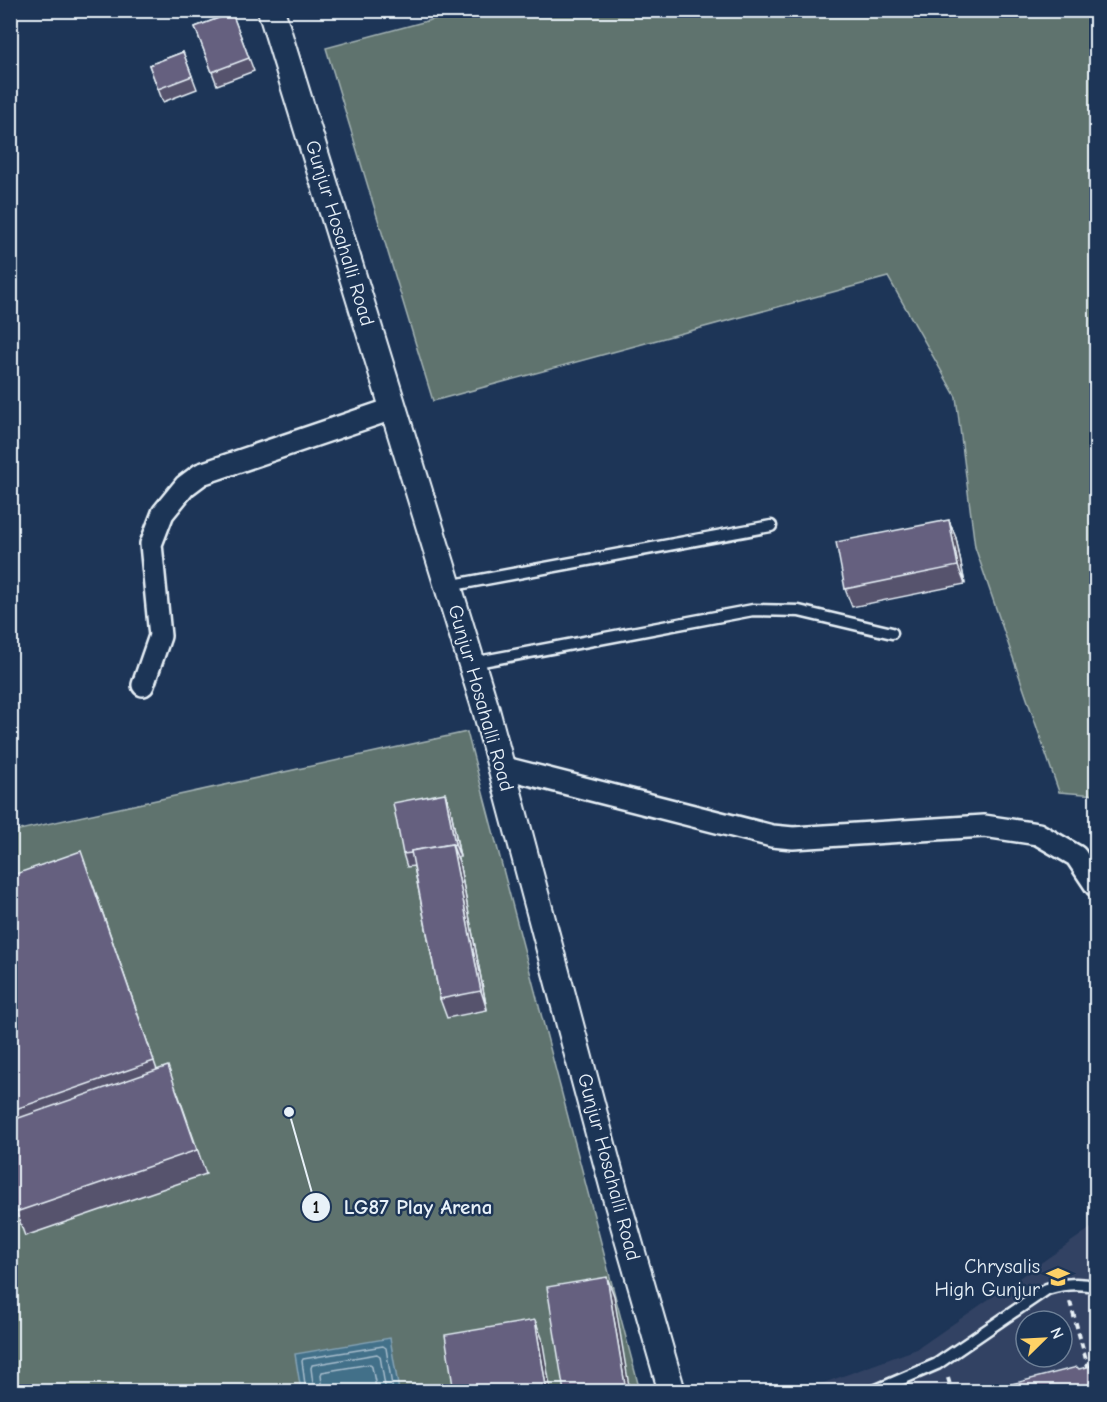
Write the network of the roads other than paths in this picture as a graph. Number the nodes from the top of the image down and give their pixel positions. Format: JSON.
{"nodes":[{"id":1,"x":271,"y":10,"type":"edge"},
{"id":2,"x":394,"y":408,"type":"junction"},
{"id":3,"x":771,"y":526,"type":"dead end"},
{"id":4,"x":448,"y":586,"type":"junction"},
{"id":5,"x":892,"y":633,"type":"dead end"},
{"id":6,"x":471,"y":663,"type":"junction"},
{"id":7,"x":143,"y":685,"type":"dead end"},
{"id":8,"x":501,"y":767,"type":"junction"},
{"id":9,"x":1086,"y":854,"type":"edge"},
{"id":10,"x":1096,"y":886,"type":"edge"},
{"id":11,"x":1096,"y":1287,"type":"edge"},
{"id":12,"x":672,"y":1392,"type":"edge"},
{"id":13,"x":872,"y":1392,"type":"edge"}],
"edges":[{"from":1,"to":2,"type":"street","name":"Gunjur Hosahalli Road"},
{"from":2,"to":4,"type":"street","name":"Gunjur Hosahalli Road"},
{"from":2,"to":7,"type":"street"},
{"from":3,"to":4,"type":"lane"},
{"from":4,"to":6,"type":"street","name":"Gunjur Hosahalli Road"},
{"from":5,"to":6,"type":"lane"},
{"from":6,"to":8,"type":"street","name":"Gunjur Hosahalli Road"},
{"from":8,"to":9,"type":"street"},
{"from":8,"to":12,"type":"street","name":"Gunjur Hosahalli Road"},
{"from":9,"to":10,"type":"street"},
{"from":11,"to":13,"type":"lane"}]}
